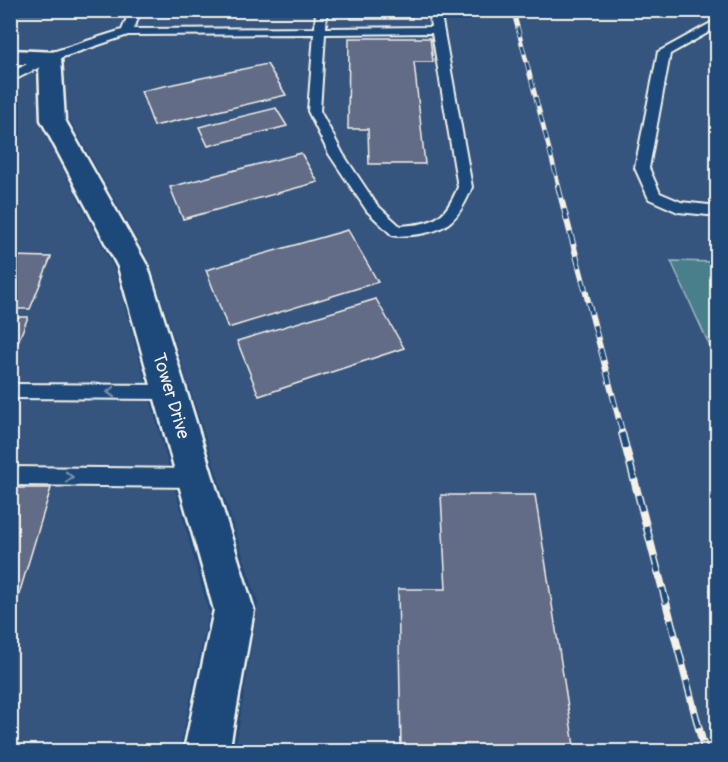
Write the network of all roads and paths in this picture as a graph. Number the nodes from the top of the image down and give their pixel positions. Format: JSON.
{"nodes":[{"id":1,"x":136,"y":10,"type":"edge"},
{"id":2,"x":322,"y":10,"type":"edge"},
{"id":3,"x":434,"y":10,"type":"edge"},
{"id":4,"x":717,"y":22,"type":"edge"},
{"id":5,"x":437,"y":30,"type":"junction"},
{"id":6,"x":320,"y":31,"type":"junction"},
{"id":7,"x":127,"y":32,"type":"junction"},
{"id":8,"x":10,"y":57,"type":"edge"},
{"id":9,"x":50,"y":57,"type":"junction"},
{"id":10,"x":10,"y":78,"type":"edge"},
{"id":11,"x":717,"y":211,"type":"edge"},
{"id":12,"x":10,"y":391,"type":"edge"},
{"id":13,"x":169,"y":392,"type":"junction"},
{"id":14,"x":10,"y":476,"type":"edge"},
{"id":15,"x":196,"y":478,"type":"junction"},
{"id":16,"x":207,"y":751,"type":"edge"}],
"edges":[{"from":1,"to":7,"type":"lane"},
{"from":2,"to":6,"type":"lane"},
{"from":3,"to":5,"type":"lane"},
{"from":4,"to":11,"type":"lane"},
{"from":5,"to":6,"type":"lane"},
{"from":5,"to":6,"type":"lane"},
{"from":6,"to":7,"type":"lane"},
{"from":7,"to":9,"type":"lane"},
{"from":8,"to":9,"type":"street"},
{"from":9,"to":10,"type":"lane"},
{"from":9,"to":13,"type":"street","name":"Tower Drive"},
{"from":13,"to":12,"type":"lane","one_way":true},
{"from":13,"to":15,"type":"street","name":"Tower Drive"},
{"from":14,"to":15,"type":"lane","one_way":true},
{"from":15,"to":16,"type":"street","name":"Tower Drive"}]}
